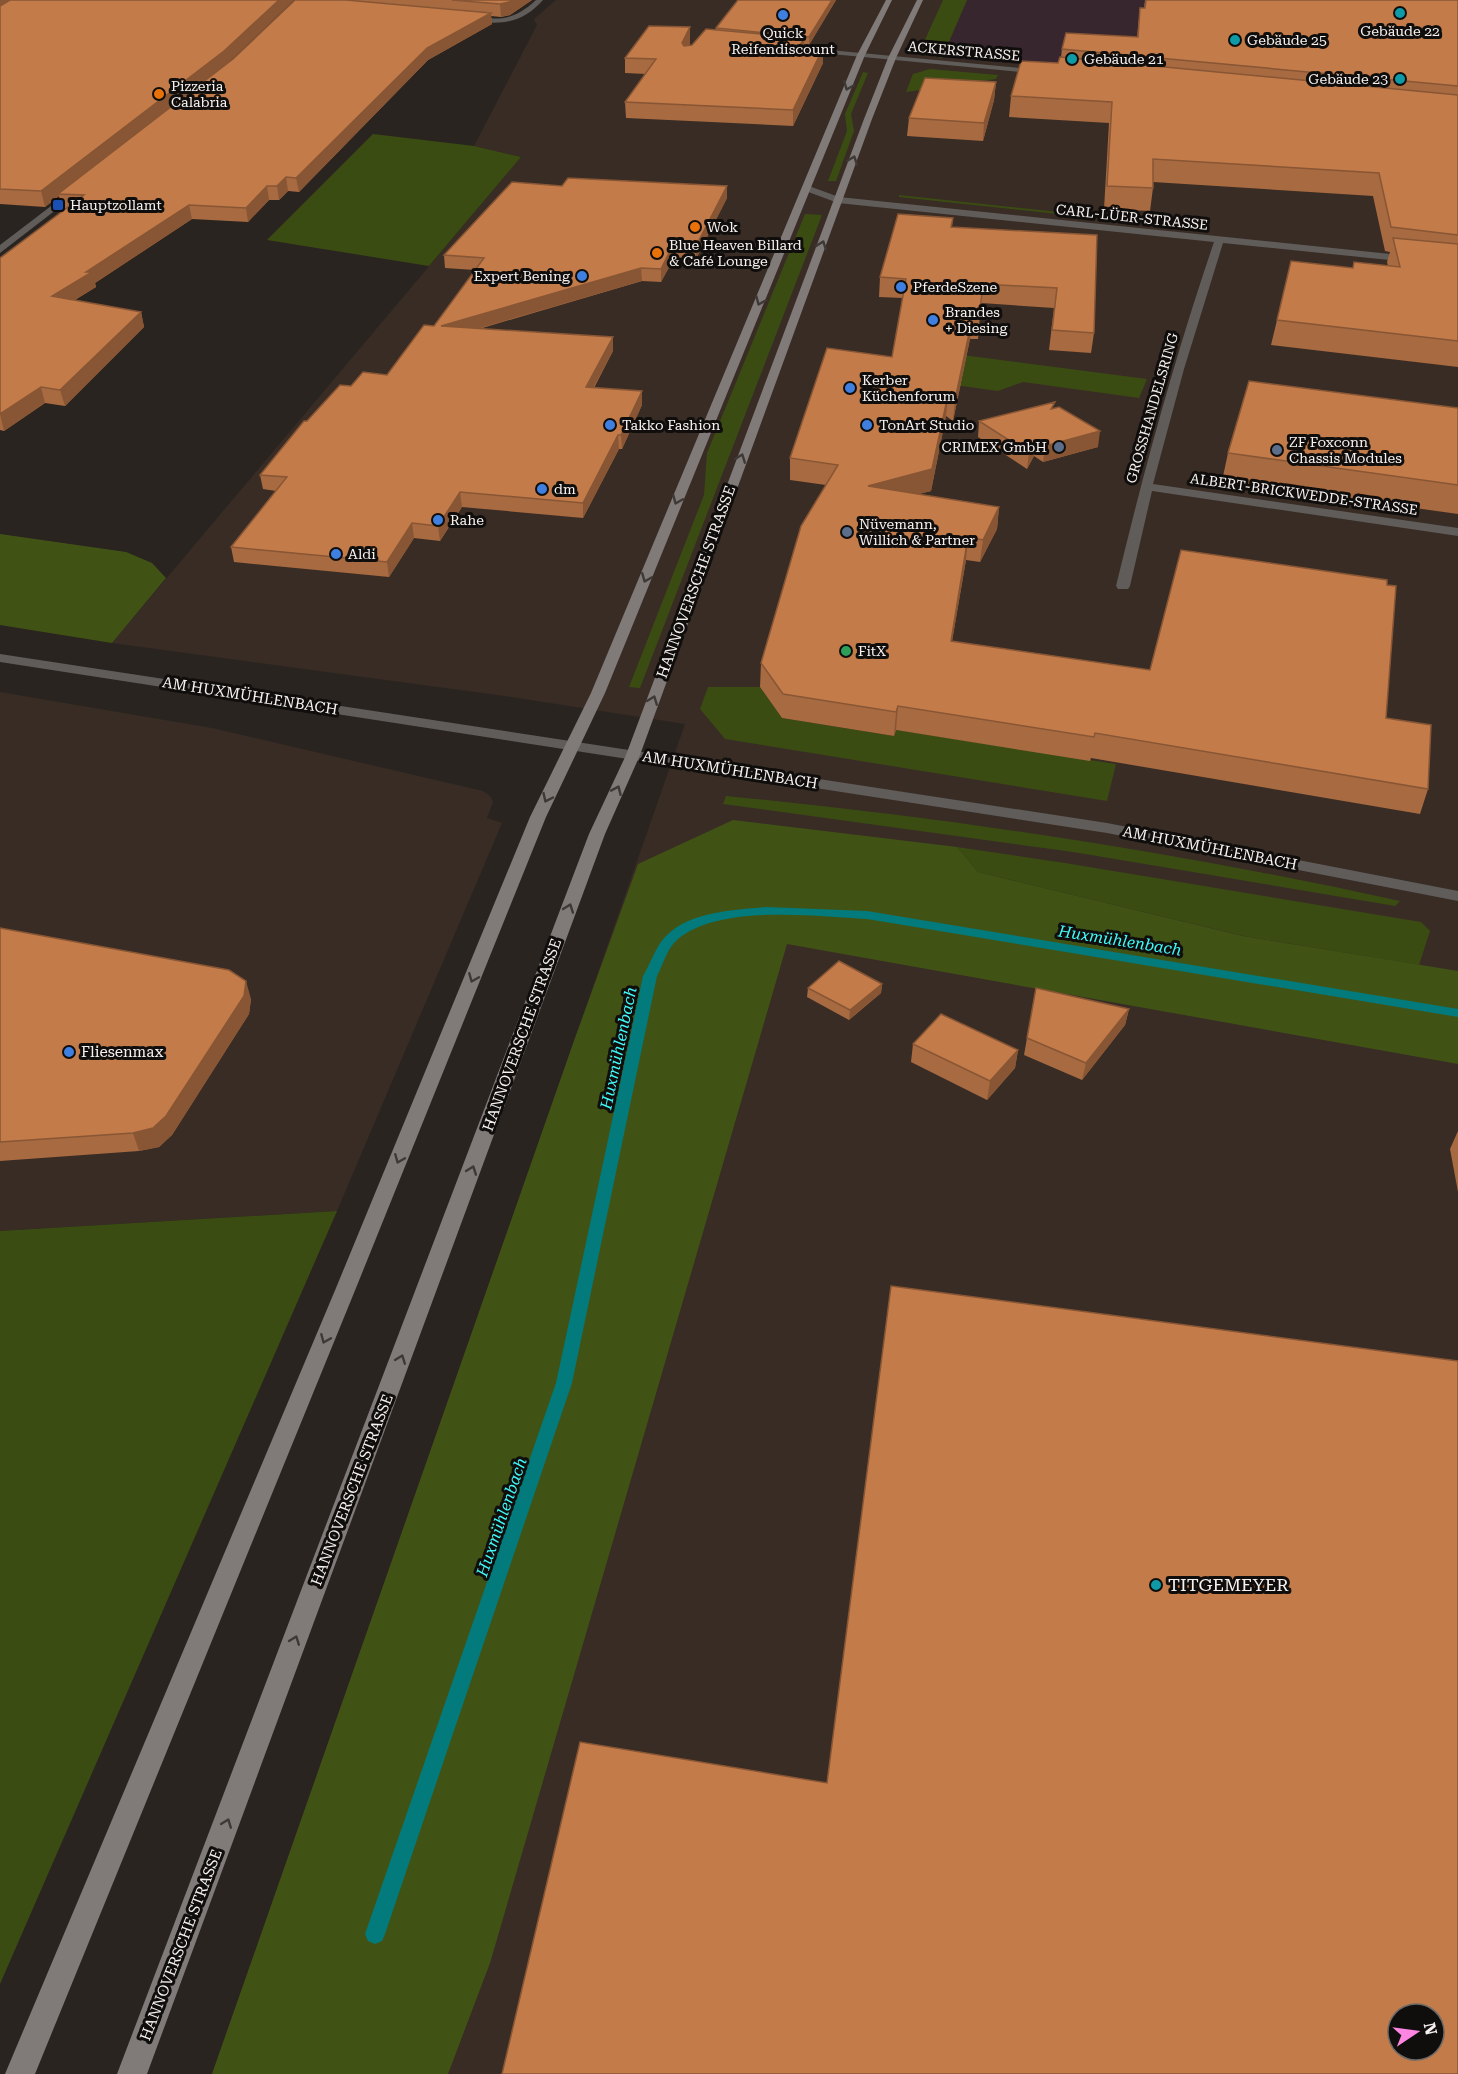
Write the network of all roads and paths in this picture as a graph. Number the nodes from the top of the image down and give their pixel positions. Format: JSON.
{"nodes":[{"id":1,"x":540,"y":0,"type":"edge"},
{"id":2,"x":889,"y":0,"type":"edge"},
{"id":3,"x":920,"y":0,"type":"edge"},
{"id":4,"x":465,"y":18,"type":"edge"},
{"id":5,"x":786,"y":47,"type":"edge"},
{"id":6,"x":861,"y":55,"type":"junction"},
{"id":7,"x":892,"y":58,"type":"junction"},
{"id":8,"x":1053,"y":73,"type":"edge"},
{"id":9,"x":87,"y":182,"type":"edge"},
{"id":10,"x":806,"y":188,"type":"junction"},
{"id":11,"x":838,"y":200,"type":"junction"},
{"id":12,"x":1219,"y":240,"type":"junction"},
{"id":13,"x":0,"y":250,"type":"edge"},
{"id":14,"x":1458,"y":264,"type":"edge"},
{"id":15,"x":1145,"y":486,"type":"junction"},
{"id":16,"x":1458,"y":532,"type":"edge"},
{"id":17,"x":1122,"y":586,"type":"dead end"},
{"id":18,"x":0,"y":658,"type":"edge"},
{"id":19,"x":573,"y":746,"type":"junction"},
{"id":20,"x":633,"y":755,"type":"junction"},
{"id":21,"x":1458,"y":896,"type":"edge"},
{"id":22,"x":20,"y":2074,"type":"edge"},
{"id":23,"x":132,"y":2074,"type":"edge"}],
"edges":[{"from":1,"to":4,"type":"street"},
{"from":2,"to":6,"type":"main road"},
{"from":3,"to":7,"type":"main road","name":"HANNOVERSCHE STRASSE"},
{"from":5,"to":6,"type":"street"},
{"from":6,"to":7,"type":"street","name":"ACKERSTRASSE"},
{"from":6,"to":10,"type":"main road","one_way":true},
{"from":7,"to":8,"type":"street","name":"ACKERSTRASSE"},
{"from":11,"to":7,"type":"main road","name":"HANNOVERSCHE STRASSE","one_way":true},
{"from":9,"to":13,"type":"street"},
{"from":10,"to":11,"type":"street","name":"CARL-LÜER-STRASSE"},
{"from":10,"to":19,"type":"main road","one_way":true},
{"from":11,"to":12,"type":"street","name":"CARL-LÜER-STRASSE"},
{"from":20,"to":11,"type":"main road","name":"HANNOVERSCHE STRASSE","one_way":true},
{"from":12,"to":14,"type":"street","name":"CARL-LÜER-STRASSE"},
{"from":12,"to":15,"type":"street","name":"GROSSHANDELSRING"},
{"from":15,"to":16,"type":"street","name":"ALBERT-BRICKWEDDE-STRASSE"},
{"from":15,"to":17,"type":"street","name":"GROSSHANDELSRING"},
{"from":18,"to":19,"type":"street","name":"AM HUXMÜHLENBACH"},
{"from":19,"to":20,"type":"street","name":"AM HUXMÜHLENBACH"},
{"from":19,"to":22,"type":"main road","one_way":true},
{"from":20,"to":21,"type":"street","name":"AM HUXMÜHLENBACH"},
{"from":23,"to":20,"type":"main road","name":"HANNOVERSCHE STRASSE","one_way":true}]}
